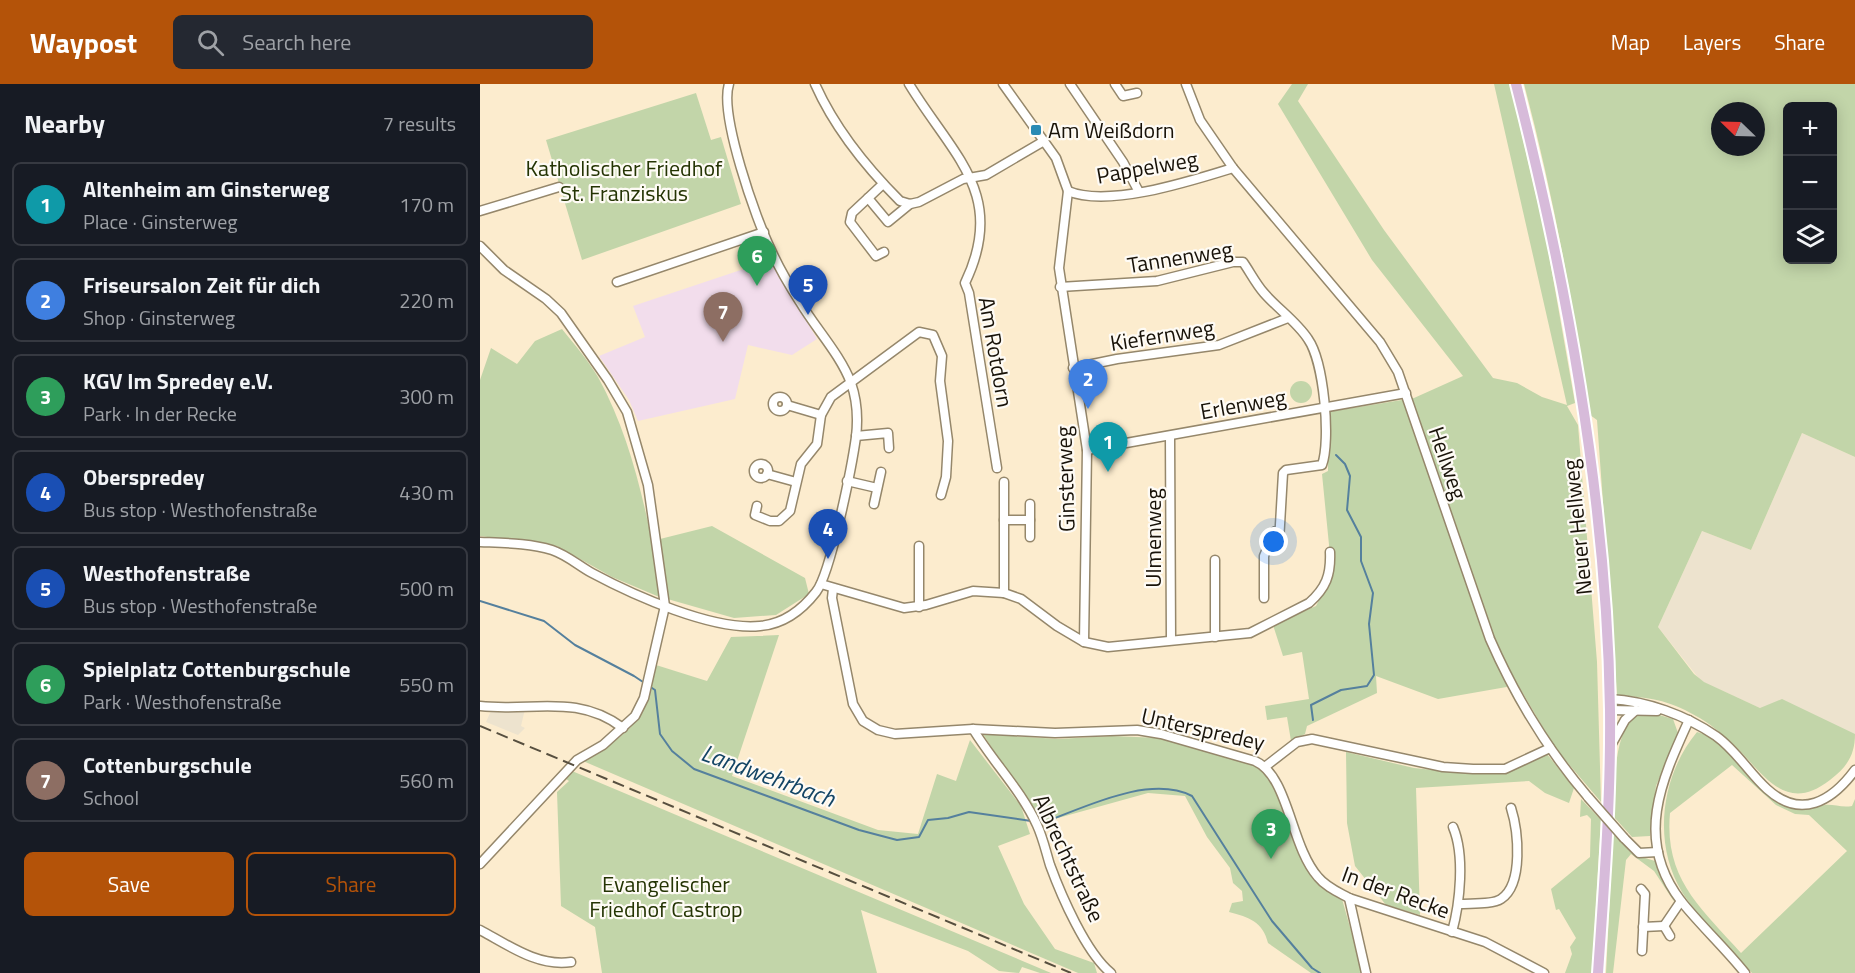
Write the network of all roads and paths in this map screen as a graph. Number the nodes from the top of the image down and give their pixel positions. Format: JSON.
{"nodes":[{"id":1,"x":729,"y":84,"type":"edge"},
{"id":2,"x":815,"y":84,"type":"edge"},
{"id":3,"x":909,"y":84,"type":"edge"},
{"id":4,"x":1003,"y":84,"type":"edge"},
{"id":5,"x":1070,"y":84,"type":"edge"},
{"id":6,"x":1114,"y":84,"type":"edge"},
{"id":7,"x":1186,"y":84,"type":"edge"},
{"id":8,"x":1516,"y":84,"type":"edge"},
{"id":9,"x":1137,"y":93,"type":"dead end"},
{"id":10,"x":1044,"y":141,"type":"junction"},
{"id":11,"x":1233,"y":168,"type":"junction"},
{"id":12,"x":970,"y":178,"type":"junction"},
{"id":13,"x":883,"y":184,"type":"junction"},
{"id":14,"x":559,"y":187,"type":"dead end"},
{"id":15,"x":1068,"y":191,"type":"junction"},
{"id":16,"x":1139,"y":192,"type":"junction"},
{"id":17,"x":868,"y":198,"type":"junction"},
{"id":18,"x":910,"y":204,"type":"junction"},
{"id":19,"x":480,"y":211,"type":"edge"},
{"id":20,"x":764,"y":232,"type":"junction"},
{"id":21,"x":481,"y":249,"type":"edge"},
{"id":22,"x":884,"y":252,"type":"dead end"},
{"id":23,"x":617,"y":282,"type":"dead end"},
{"id":24,"x":1060,"y":287,"type":"junction"},
{"id":25,"x":1288,"y":318,"type":"junction"},
{"id":26,"x":1073,"y":368,"type":"junction"},
{"id":27,"x":851,"y":384,"type":"junction"},
{"id":28,"x":1406,"y":393,"type":"junction"},
{"id":29,"x":787,"y":405,"type":"dead end"},
{"id":30,"x":1324,"y":407,"type":"junction"},
{"id":31,"x":821,"y":415,"type":"junction"},
{"id":32,"x":856,"y":436,"type":"junction"},
{"id":33,"x":1170,"y":436,"type":"junction"},
{"id":34,"x":889,"y":448,"type":"dead end"},
{"id":35,"x":1087,"y":450,"type":"junction"},
{"id":36,"x":997,"y":468,"type":"dead end"},
{"id":37,"x":881,"y":472,"type":"dead end"},
{"id":38,"x":767,"y":474,"type":"dead end"},
{"id":39,"x":847,"y":481,"type":"junction"},
{"id":40,"x":796,"y":482,"type":"junction"},
{"id":41,"x":1004,"y":482,"type":"dead end"},
{"id":42,"x":878,"y":488,"type":"junction"},
{"id":43,"x":942,"y":495,"type":"dead end"},
{"id":44,"x":874,"y":504,"type":"dead end"},
{"id":45,"x":1030,"y":504,"type":"dead end"},
{"id":46,"x":757,"y":507,"type":"dead end"},
{"id":47,"x":1004,"y":520,"type":"junction"},
{"id":48,"x":1030,"y":520,"type":"junction"},
{"id":49,"x":1030,"y":537,"type":"dead end"},
{"id":50,"x":480,"y":542,"type":"edge"},
{"id":51,"x":919,"y":546,"type":"dead end"},
{"id":52,"x":1330,"y":552,"type":"dead end"},
{"id":53,"x":1215,"y":560,"type":"dead end"},
{"id":54,"x":821,"y":584,"type":"junction"},
{"id":55,"x":833,"y":590,"type":"junction"},
{"id":56,"x":1004,"y":593,"type":"junction"},
{"id":57,"x":1264,"y":598,"type":"dead end"},
{"id":58,"x":665,"y":606,"type":"junction"},
{"id":59,"x":919,"y":606,"type":"junction"},
{"id":60,"x":1215,"y":637,"type":"junction"},
{"id":61,"x":1171,"y":640,"type":"junction"},
{"id":62,"x":1084,"y":642,"type":"junction"},
{"id":63,"x":1610,"y":704,"type":"junction"},
{"id":64,"x":480,"y":706,"type":"edge"},
{"id":65,"x":1636,"y":710,"type":"junction"},
{"id":66,"x":1670,"y":712,"type":"junction"},
{"id":67,"x":1689,"y":720,"type":"junction"},
{"id":68,"x":623,"y":728,"type":"junction"},
{"id":69,"x":973,"y":729,"type":"junction"},
{"id":70,"x":1610,"y":747,"type":"junction"},
{"id":71,"x":1550,"y":748,"type":"junction"},
{"id":72,"x":1266,"y":766,"type":"junction"},
{"id":73,"x":1855,"y":770,"type":"edge"},
{"id":74,"x":1511,"y":808,"type":"dead end"},
{"id":75,"x":1453,"y":827,"type":"dead end"},
{"id":76,"x":1658,"y":852,"type":"junction"},
{"id":77,"x":480,"y":864,"type":"edge"},
{"id":78,"x":1641,"y":889,"type":"dead end"},
{"id":79,"x":1349,"y":898,"type":"junction"},
{"id":80,"x":1681,"y":901,"type":"junction"},
{"id":81,"x":1459,"y":904,"type":"junction"},
{"id":82,"x":1664,"y":926,"type":"junction"},
{"id":83,"x":1643,"y":927,"type":"junction"},
{"id":84,"x":480,"y":930,"type":"edge"},
{"id":85,"x":1452,"y":932,"type":"junction"},
{"id":86,"x":1670,"y":936,"type":"dead end"},
{"id":87,"x":1642,"y":951,"type":"dead end"},
{"id":88,"x":571,"y":962,"type":"dead end"},
{"id":89,"x":1111,"y":973,"type":"edge"},
{"id":90,"x":1366,"y":973,"type":"edge"},
{"id":91,"x":1544,"y":973,"type":"edge"},
{"id":92,"x":1598,"y":973,"type":"edge"},
{"id":93,"x":1745,"y":973,"type":"edge"}],
"edges":[{"from":1,"to":20,"type":"street"},
{"from":2,"to":13,"type":"street"},
{"from":3,"to":12,"type":"street","name":"Am Rotdorn"},
{"from":4,"to":10,"type":"street","name":"Ginsterweg"},
{"from":5,"to":16,"type":"street"},
{"from":6,"to":9,"type":"street"},
{"from":7,"to":11,"type":"street","name":"Hellweg"},
{"from":8,"to":63,"type":"main road","name":"Neuer Hellweg"},
{"from":10,"to":12,"type":"street"},
{"from":10,"to":15,"type":"street","name":"Ginsterweg"},
{"from":11,"to":16,"type":"street","name":"Pappelweg"},
{"from":11,"to":28,"type":"street","name":"Hellweg"},
{"from":12,"to":18,"type":"street"},
{"from":12,"to":36,"type":"street","name":"Am Rotdorn"},
{"from":13,"to":17,"type":"street"},
{"from":13,"to":18,"type":"street"},
{"from":14,"to":19,"type":"street"},
{"from":15,"to":16,"type":"street","name":"Pappelweg"},
{"from":15,"to":24,"type":"street","name":"Ginsterweg"},
{"from":17,"to":18,"type":"street"},
{"from":17,"to":22,"type":"street"},
{"from":20,"to":23,"type":"street"},
{"from":20,"to":27,"type":"street"},
{"from":21,"to":58,"type":"street"},
{"from":24,"to":25,"type":"street","name":"Tannenweg"},
{"from":24,"to":26,"type":"street","name":"Ginsterweg"},
{"from":25,"to":26,"type":"street","name":"Kiefernweg"},
{"from":25,"to":30,"type":"street","name":"Tannenweg"},
{"from":26,"to":35,"type":"street","name":"Ginsterweg"},
{"from":27,"to":31,"type":"street"},
{"from":27,"to":32,"type":"street"},
{"from":27,"to":43,"type":"street"},
{"from":28,"to":30,"type":"street","name":"Erlenweg"},
{"from":28,"to":71,"type":"street","name":"Hellweg"},
{"from":29,"to":31,"type":"street"},
{"from":30,"to":33,"type":"street","name":"Erlenweg"},
{"from":30,"to":57,"type":"street","name":"Tannenweg"},
{"from":31,"to":40,"type":"street"},
{"from":32,"to":34,"type":"street"},
{"from":32,"to":39,"type":"street"},
{"from":33,"to":35,"type":"street","name":"Erlenweg"},
{"from":33,"to":61,"type":"street","name":"Ulmenweg"},
{"from":35,"to":62,"type":"street","name":"Ginsterweg"},
{"from":37,"to":42,"type":"street"},
{"from":38,"to":40,"type":"street"},
{"from":39,"to":42,"type":"street"},
{"from":39,"to":54,"type":"street"},
{"from":40,"to":46,"type":"street"},
{"from":41,"to":47,"type":"street"},
{"from":42,"to":44,"type":"street"},
{"from":45,"to":48,"type":"street"},
{"from":47,"to":48,"type":"street"},
{"from":47,"to":56,"type":"street"},
{"from":48,"to":49,"type":"street"},
{"from":50,"to":58,"type":"street"},
{"from":51,"to":59,"type":"street"},
{"from":52,"to":60,"type":"street"},
{"from":53,"to":60,"type":"street"},
{"from":54,"to":55,"type":"street"},
{"from":54,"to":58,"type":"street"},
{"from":55,"to":59,"type":"street"},
{"from":55,"to":69,"type":"street","name":"Unterspredey"},
{"from":56,"to":59,"type":"street"},
{"from":56,"to":62,"type":"street"},
{"from":58,"to":68,"type":"street"},
{"from":60,"to":61,"type":"street"},
{"from":61,"to":62,"type":"street"},
{"from":63,"to":65,"type":"street"},
{"from":63,"to":66,"type":"street"},
{"from":63,"to":70,"type":"main road","name":"Neuer Hellweg"},
{"from":64,"to":68,"type":"street"},
{"from":65,"to":66,"type":"street"},
{"from":65,"to":70,"type":"street"},
{"from":66,"to":67,"type":"street"},
{"from":67,"to":73,"type":"street"},
{"from":67,"to":76,"type":"street"},
{"from":68,"to":77,"type":"street"},
{"from":69,"to":72,"type":"street","name":"Unterspredey"},
{"from":69,"to":89,"type":"street","name":"Albrechtstraße"},
{"from":70,"to":92,"type":"main road","name":"Neuer Hellweg"},
{"from":71,"to":72,"type":"street","name":"Unterspredey"},
{"from":71,"to":76,"type":"street","name":"Hellweg","bridge":true},
{"from":72,"to":79,"type":"street","name":"In der Recke"},
{"from":74,"to":81,"type":"street"},
{"from":75,"to":81,"type":"street"},
{"from":76,"to":80,"type":"street"},
{"from":78,"to":83,"type":"street"},
{"from":79,"to":85,"type":"street","name":"In der Recke"},
{"from":79,"to":90,"type":"street"},
{"from":80,"to":82,"type":"street"},
{"from":80,"to":93,"type":"street"},
{"from":81,"to":85,"type":"street"},
{"from":82,"to":83,"type":"street"},
{"from":82,"to":86,"type":"street"},
{"from":83,"to":87,"type":"street"},
{"from":84,"to":88,"type":"street"},
{"from":85,"to":91,"type":"street","name":"In der Recke"}]}
